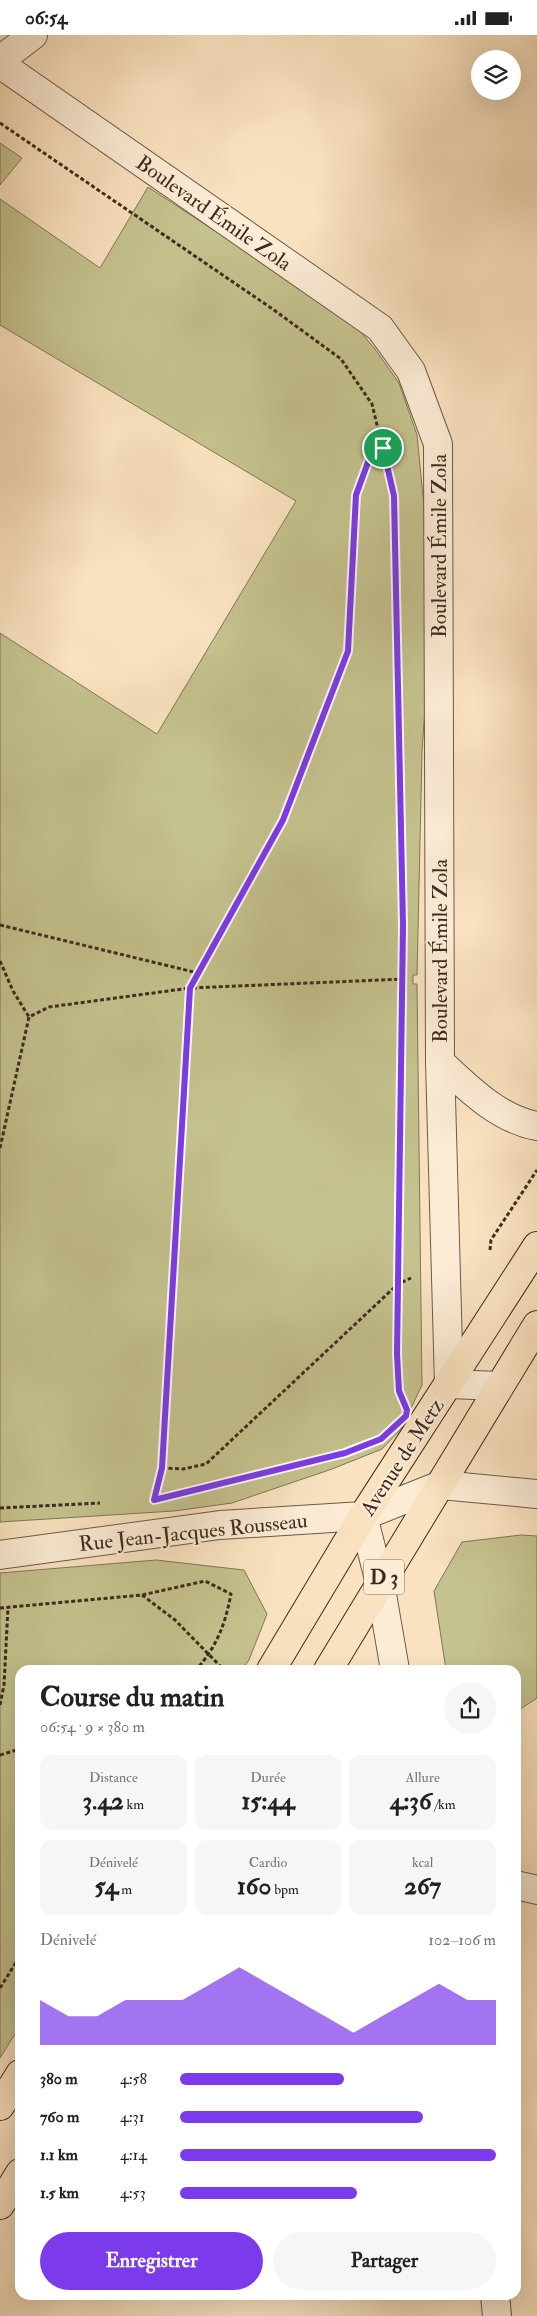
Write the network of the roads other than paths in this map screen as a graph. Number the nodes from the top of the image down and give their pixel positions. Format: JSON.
{"nodes":[{"id":1,"x":33,"y":35,"type":"edge"},
{"id":2,"x":0,"y":60,"type":"edge"},
{"id":3,"x":0,"y":64,"type":"edge"},
{"id":4,"x":440,"y":1062,"type":"junction"},
{"id":5,"x":537,"y":1126,"type":"edge"},
{"id":6,"x":537,"y":1247,"type":"edge"},
{"id":7,"x":537,"y":1325,"type":"edge"},
{"id":8,"x":448,"y":1384,"type":"junction"},
{"id":9,"x":499,"y":1386,"type":"junction"},
{"id":10,"x":441,"y":1485,"type":"junction"},
{"id":11,"x":537,"y":1494,"type":"edge"},
{"id":12,"x":364,"y":1516,"type":"junction"},
{"id":13,"x":0,"y":1555,"type":"edge"},
{"id":14,"x":380,"y":1583,"type":"junction"},
{"id":15,"x":273,"y":1665,"type":"edge"},
{"id":16,"x":331,"y":1665,"type":"edge"},
{"id":17,"x":394,"y":1665,"type":"edge"},
{"id":18,"x":521,"y":1886,"type":"edge"},
{"id":19,"x":537,"y":1890,"type":"edge"},
{"id":20,"x":15,"y":2082,"type":"edge"},
{"id":21,"x":0,"y":2106,"type":"edge"},
{"id":22,"x":15,"y":2181,"type":"edge"},
{"id":23,"x":0,"y":2205,"type":"edge"},
{"id":24,"x":495,"y":2300,"type":"edge"},
{"id":25,"x":497,"y":2316,"type":"edge"}],
"edges":[{"from":1,"to":2,"type":"street"},
{"from":3,"to":4,"type":"street","name":"Boulevard Émile Zola"},
{"from":4,"to":5,"type":"street","name":"Boulevard Émile Zola"},
{"from":4,"to":8,"type":"street","name":"Boulevard Émile Zola"},
{"from":6,"to":8,"type":"main road","name":"Avenue de Metz","number":"D 3"},
{"from":7,"to":9,"type":"main road","number":"D 3"},
{"from":8,"to":9,"type":"street"},
{"from":8,"to":12,"type":"main road","name":"Avenue de Metz","number":"D 3"},
{"from":9,"to":10,"type":"main road","number":"D 3"},
{"from":10,"to":11,"type":"street"},
{"from":10,"to":12,"type":"street","name":"Rue Jean-Jacques Rousseau"},
{"from":10,"to":14,"type":"main road","number":"D 3"},
{"from":12,"to":13,"type":"street","name":"Rue Jean-Jacques Rousseau"},
{"from":12,"to":14,"type":"street"},
{"from":12,"to":15,"type":"main road","name":"Avenue de Metz","number":"D 3"},
{"from":14,"to":16,"type":"main road","number":"D 3"},
{"from":14,"to":17,"type":"street"},
{"from":18,"to":19,"type":"street"},
{"from":20,"to":21,"type":"main road"},
{"from":22,"to":23,"type":"main road"},
{"from":24,"to":25,"type":"street"}]}
